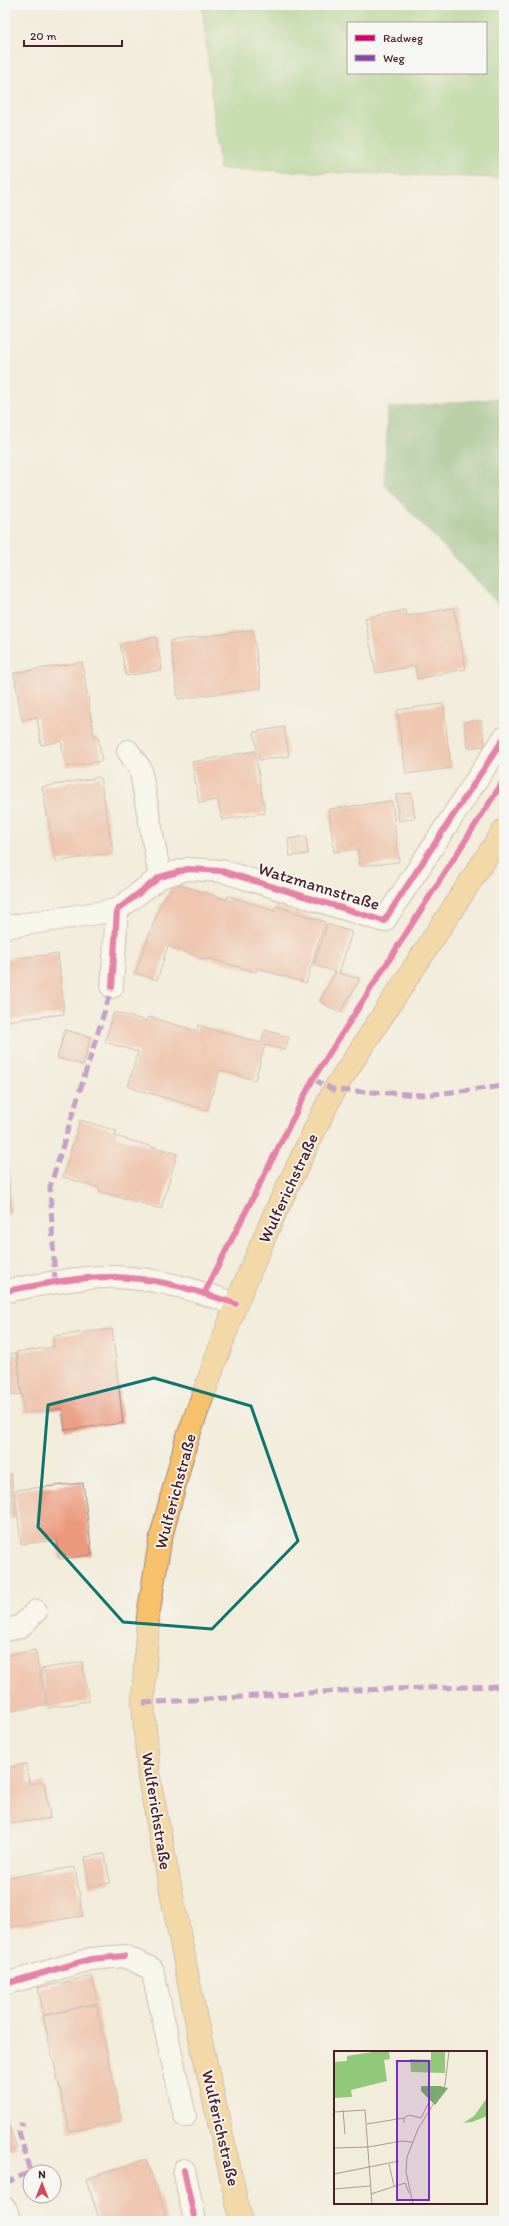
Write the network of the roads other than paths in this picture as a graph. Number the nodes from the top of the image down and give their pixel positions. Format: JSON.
{"nodes":[{"id":1,"x":504,"y":738,"type":"edge"},
{"id":2,"x":128,"y":751,"type":"dead end"},
{"id":3,"x":504,"y":830,"type":"edge"},
{"id":4,"x":160,"y":877,"type":"junction"},
{"id":5,"x":117,"y":910,"type":"junction"},
{"id":6,"x":5,"y":927,"type":"edge"},
{"id":7,"x":112,"y":987,"type":"dead end"},
{"id":8,"x":5,"y":1291,"type":"edge"},
{"id":9,"x":236,"y":1304,"type":"junction"},
{"id":10,"x":36,"y":1611,"type":"dead end"},
{"id":11,"x":5,"y":1630,"type":"edge"},
{"id":12,"x":5,"y":1984,"type":"edge"},
{"id":13,"x":185,"y":2116,"type":"dead end"},
{"id":14,"x":184,"y":2170,"type":"dead end"},
{"id":15,"x":5,"y":2208,"type":"edge"},
{"id":16,"x":10,"y":2221,"type":"edge"},
{"id":17,"x":195,"y":2221,"type":"edge"},
{"id":18,"x":241,"y":2221,"type":"edge"}],
"edges":[{"from":1,"to":4,"type":"street","name":"Watzmannstraße"},
{"from":2,"to":4,"type":"street"},
{"from":3,"to":9,"type":"main road","name":"Wulferichstraße"},
{"from":4,"to":5,"type":"street","name":"Watzmannstraße"},
{"from":5,"to":6,"type":"street","name":"Watzmannstraße"},
{"from":5,"to":7,"type":"street"},
{"from":8,"to":9,"type":"street"},
{"from":9,"to":18,"type":"main road","name":"Wulferichstraße"},
{"from":10,"to":11,"type":"street"},
{"from":12,"to":13,"type":"street"},
{"from":14,"to":17,"type":"street"},
{"from":15,"to":16,"type":"street"}]}
